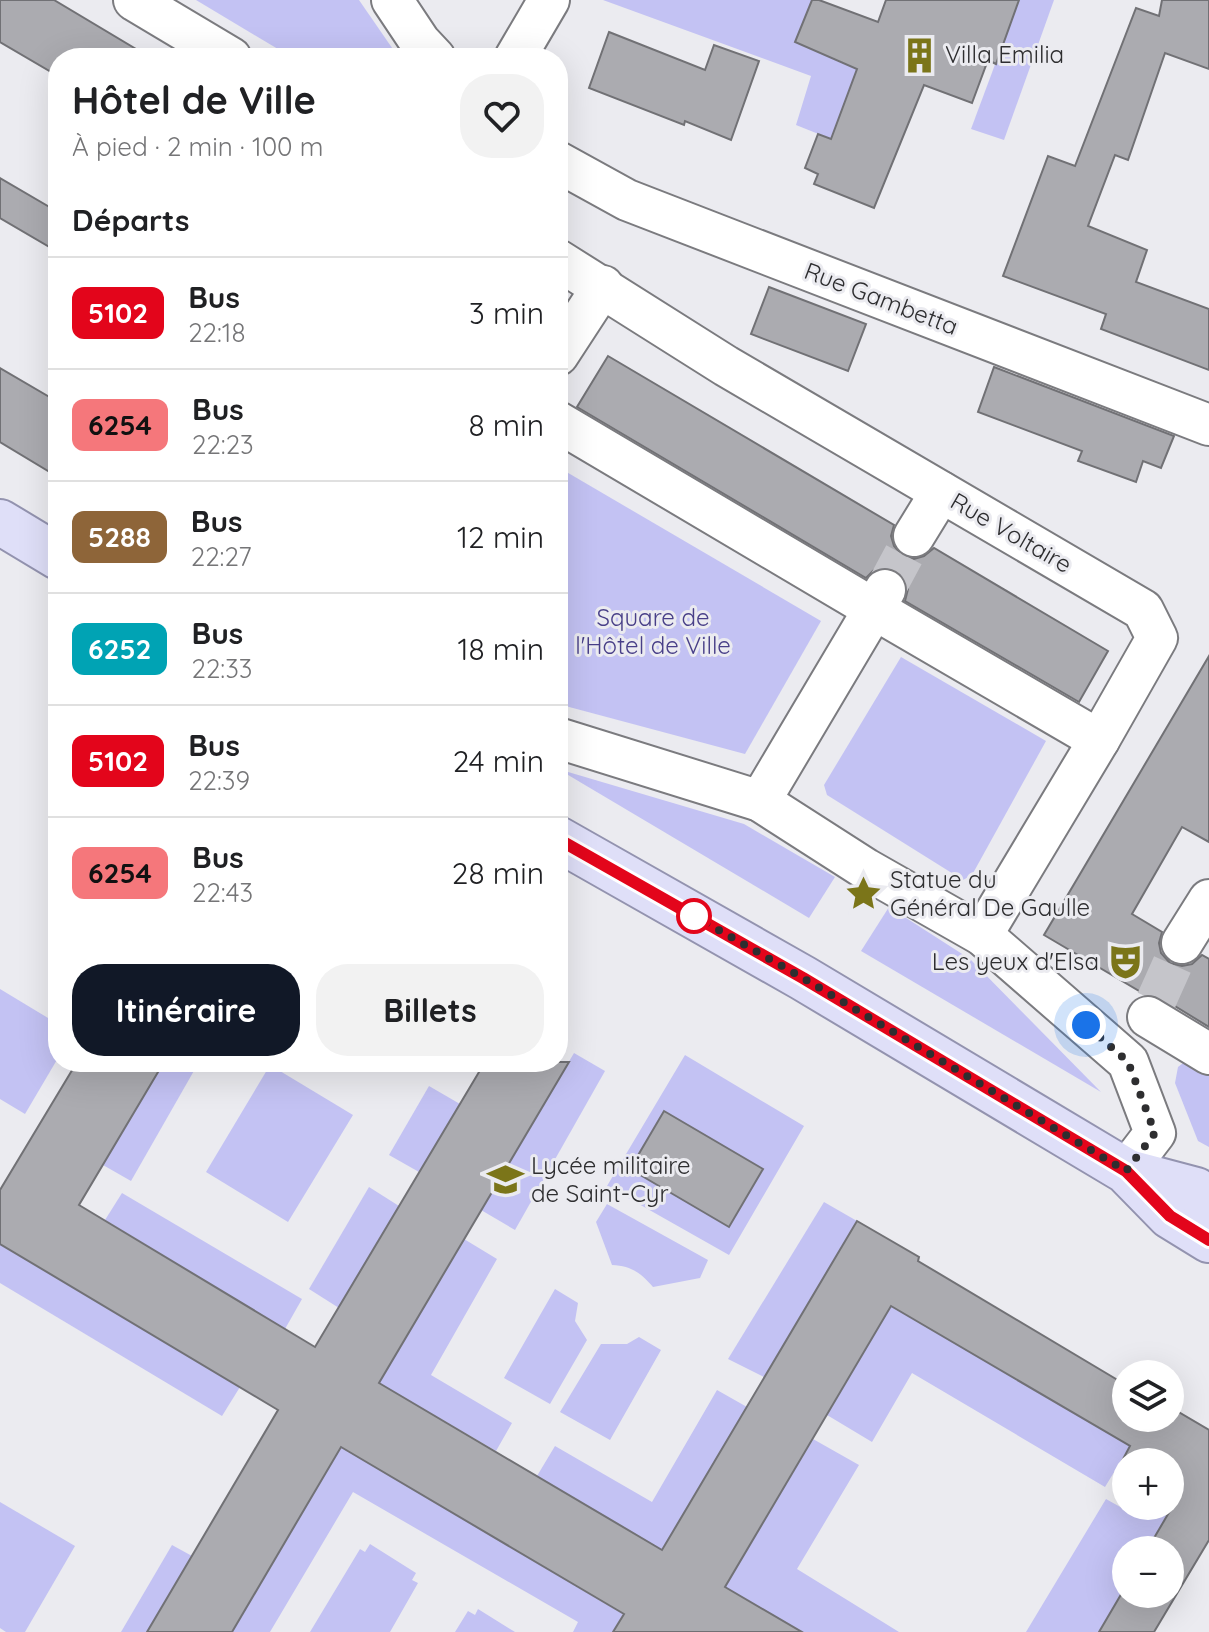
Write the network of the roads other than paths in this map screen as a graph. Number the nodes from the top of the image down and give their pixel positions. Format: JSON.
{"nodes":[{"id":1,"x":134,"y":0,"type":"edge"},
{"id":2,"x":392,"y":0,"type":"edge"},
{"id":3,"x":549,"y":0,"type":"edge"},
{"id":4,"x":214,"y":48,"type":"edge"},
{"id":5,"x":426,"y":48,"type":"edge"},
{"id":6,"x":521,"y":48,"type":"edge"},
{"id":7,"x":568,"y":168,"type":"edge"},
{"id":8,"x":568,"y":266,"type":"edge"},
{"id":9,"x":603,"y":286,"type":"junction"},
{"id":10,"x":568,"y":340,"type":"edge"},
{"id":11,"x":1209,"y":425,"type":"edge"},
{"id":12,"x":568,"y":428,"type":"edge"},
{"id":13,"x":941,"y":492,"type":"junction"},
{"id":14,"x":0,"y":493,"type":"edge"},
{"id":15,"x":48,"y":517,"type":"edge"},
{"id":16,"x":0,"y":522,"type":"edge"},
{"id":17,"x":914,"y":536,"type":"tunnel mouth"},
{"id":18,"x":48,"y":551,"type":"edge"},
{"id":19,"x":879,"y":600,"type":"junction"},
{"id":20,"x":1099,"y":740,"type":"junction"},
{"id":21,"x":568,"y":741,"type":"edge"},
{"id":22,"x":760,"y":801,"type":"junction"},
{"id":23,"x":568,"y":845,"type":"edge"},
{"id":24,"x":1209,"y":900,"type":"edge"},
{"id":25,"x":982,"y":935,"type":"junction"},
{"id":26,"x":1182,"y":943,"type":"tunnel mouth"},
{"id":27,"x":1209,"y":1054,"type":"edge"},
{"id":28,"x":1128,"y":1062,"type":"junction"},
{"id":29,"x":1126,"y":1171,"type":"junction"},
{"id":30,"x":1209,"y":1198,"type":"edge"},
{"id":31,"x":1209,"y":1240,"type":"edge"}],
"edges":[{"from":1,"to":4,"type":"street"},
{"from":2,"to":5,"type":"street"},
{"from":3,"to":6,"type":"street"},
{"from":7,"to":11,"type":"street","name":"Rue Gambetta"},
{"from":8,"to":9,"type":"street","name":"Rue Voltaire"},
{"from":9,"to":10,"type":"street"},
{"from":9,"to":13,"type":"street","name":"Rue Voltaire"},
{"from":12,"to":19,"type":"street"},
{"from":13,"to":17,"type":"street"},
{"from":13,"to":20,"type":"street","name":"Rue Voltaire"},
{"from":14,"to":15,"type":"main road"},
{"from":16,"to":18,"type":"main road"},
{"from":19,"to":20,"type":"street"},
{"from":19,"to":22,"type":"street"},
{"from":20,"to":25,"type":"street","name":"Rue Voltaire"},
{"from":21,"to":22,"type":"street"},
{"from":22,"to":25,"type":"street"},
{"from":23,"to":29,"type":"main road"},
{"from":24,"to":26,"type":"street"},
{"from":25,"to":28,"type":"street"},
{"from":27,"to":28,"type":"street"},
{"from":28,"to":29,"type":"street"},
{"from":29,"to":30,"type":"main road"},
{"from":29,"to":31,"type":"main road"}]}
